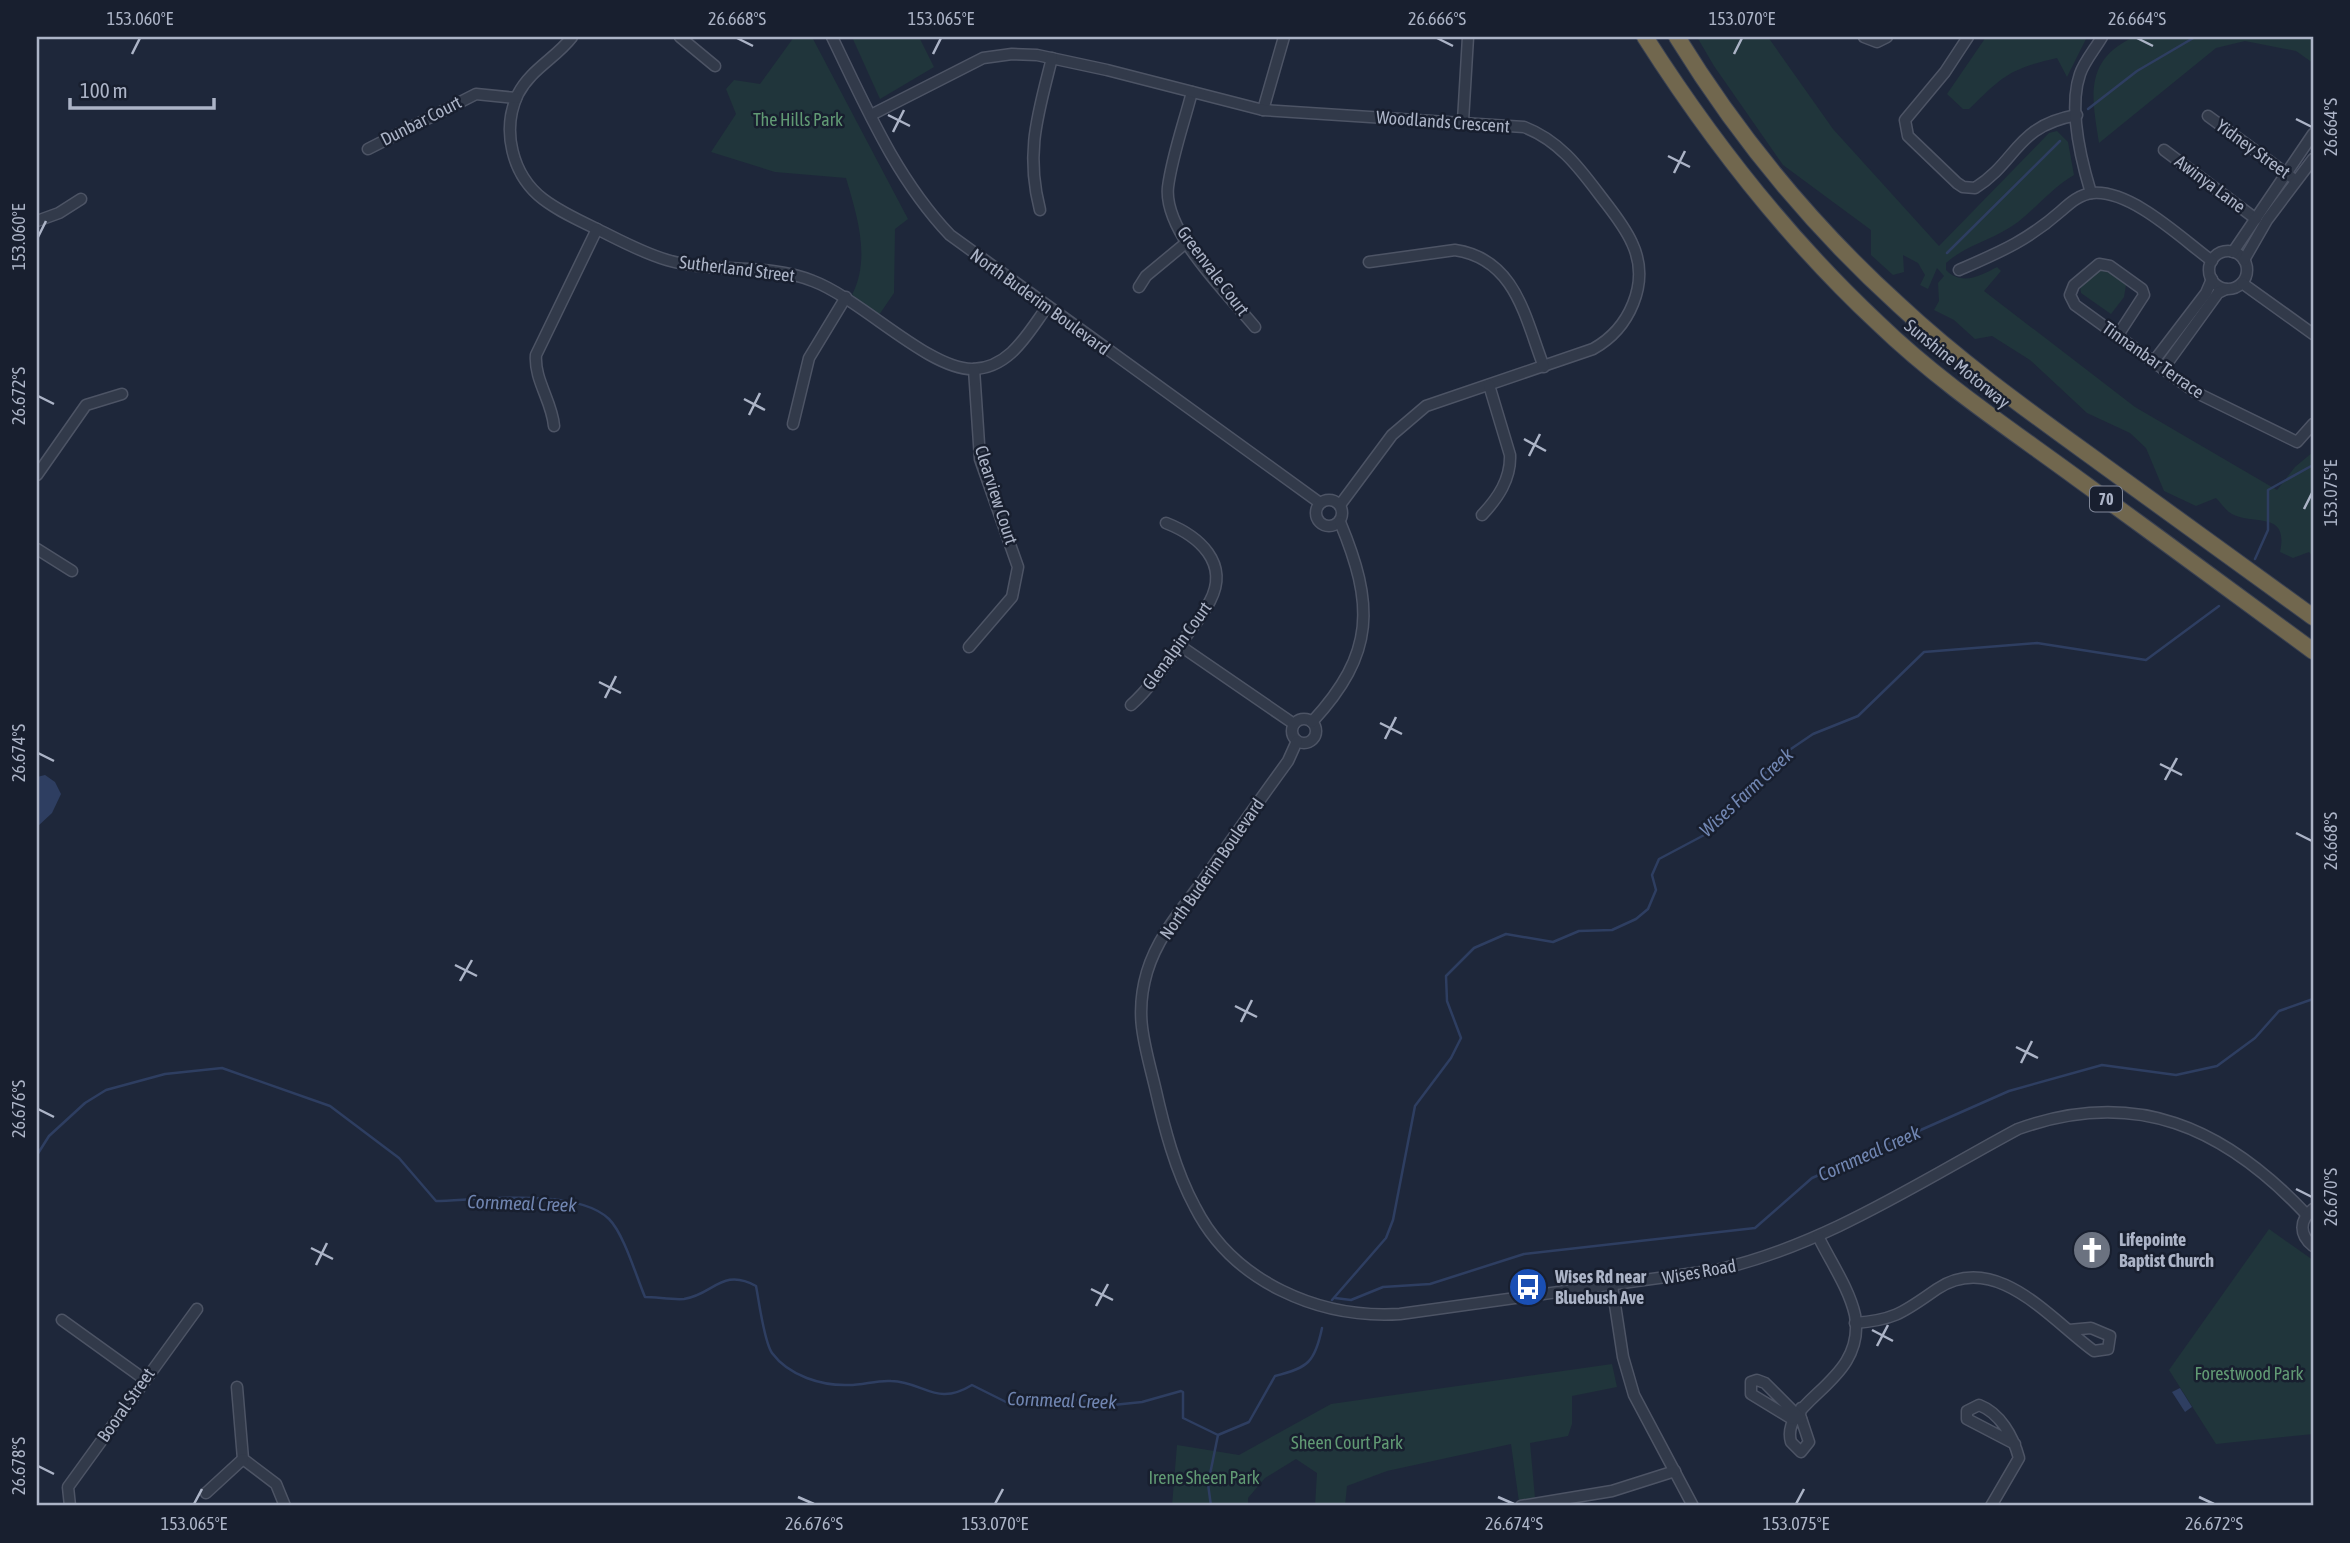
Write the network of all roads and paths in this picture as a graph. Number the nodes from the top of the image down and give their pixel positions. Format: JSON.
{"nodes":[{"id":1,"x":572,"y":37,"type":"edge"},
{"id":2,"x":680,"y":37,"type":"edge"},
{"id":3,"x":832,"y":37,"type":"edge"},
{"id":4,"x":1284,"y":37,"type":"edge"},
{"id":5,"x":1468,"y":37,"type":"edge"},
{"id":6,"x":1645,"y":37,"type":"edge"},
{"id":7,"x":1676,"y":37,"type":"edge"},
{"id":8,"x":1864,"y":37,"type":"edge"},
{"id":9,"x":1887,"y":37,"type":"edge"},
{"id":10,"x":1968,"y":37,"type":"edge"},
{"id":11,"x":2102,"y":37,"type":"edge"},
{"id":12,"x":1052,"y":58,"type":"junction"},
{"id":13,"x":715,"y":66,"type":"dead end"},
{"id":14,"x":1192,"y":92,"type":"junction"},
{"id":15,"x":516,"y":98,"type":"junction"},
{"id":16,"x":1263,"y":110,"type":"junction"},
{"id":17,"x":871,"y":115,"type":"junction"},
{"id":18,"x":2077,"y":115,"type":"junction"},
{"id":19,"x":2208,"y":116,"type":"dead end"},
{"id":20,"x":1463,"y":121,"type":"junction"},
{"id":21,"x":2313,"y":134,"type":"edge"},
{"id":22,"x":368,"y":149,"type":"dead end"},
{"id":23,"x":2164,"y":150,"type":"dead end"},
{"id":24,"x":2313,"y":159,"type":"edge"},
{"id":25,"x":2286,"y":173,"type":"junction"},
{"id":26,"x":2298,"y":182,"type":"junction"},
{"id":27,"x":2091,"y":193,"type":"junction"},
{"id":28,"x":81,"y":199,"type":"dead end"},
{"id":29,"x":1040,"y":210,"type":"dead end"},
{"id":30,"x":2256,"y":219,"type":"junction"},
{"id":31,"x":37,"y":221,"type":"edge"},
{"id":32,"x":597,"y":229,"type":"junction"},
{"id":33,"x":1186,"y":242,"type":"junction"},
{"id":34,"x":2233,"y":252,"type":"junction"},
{"id":35,"x":2244,"y":260,"type":"junction"},
{"id":36,"x":2212,"y":261,"type":"junction"},
{"id":37,"x":1369,"y":262,"type":"dead end"},
{"id":38,"x":1959,"y":270,"type":"dead end"},
{"id":39,"x":2212,"y":279,"type":"junction"},
{"id":40,"x":2242,"y":283,"type":"junction"},
{"id":41,"x":1139,"y":287,"type":"dead end"},
{"id":42,"x":2226,"y":289,"type":"junction"},
{"id":43,"x":846,"y":297,"type":"junction"},
{"id":44,"x":1047,"y":307,"type":"junction"},
{"id":45,"x":1255,"y":327,"type":"dead end"},
{"id":46,"x":2313,"y":334,"type":"edge"},
{"id":47,"x":2118,"y":335,"type":"junction"},
{"id":48,"x":2154,"y":361,"type":"junction"},
{"id":49,"x":1544,"y":367,"type":"junction"},
{"id":50,"x":974,"y":369,"type":"junction"},
{"id":51,"x":2163,"y":369,"type":"junction"},
{"id":52,"x":1489,"y":384,"type":"junction"},
{"id":53,"x":122,"y":394,"type":"dead end"},
{"id":54,"x":793,"y":424,"type":"dead end"},
{"id":55,"x":2313,"y":424,"type":"edge"},
{"id":56,"x":554,"y":426,"type":"dead end"},
{"id":57,"x":37,"y":475,"type":"edge"},
{"id":58,"x":1320,"y":503,"type":"junction"},
{"id":59,"x":1340,"y":505,"type":"junction"},
{"id":60,"x":1482,"y":515,"type":"dead end"},
{"id":61,"x":1340,"y":522,"type":"junction"},
{"id":62,"x":1166,"y":523,"type":"dead end"},
{"id":63,"x":37,"y":550,"type":"edge"},
{"id":64,"x":72,"y":571,"type":"dead end"},
{"id":65,"x":2313,"y":617,"type":"edge"},
{"id":66,"x":1179,"y":646,"type":"junction"},
{"id":67,"x":969,"y":647,"type":"dead end"},
{"id":68,"x":2313,"y":651,"type":"edge"},
{"id":69,"x":1130,"y":705,"type":"dead end"},
{"id":70,"x":1312,"y":722,"type":"junction"},
{"id":71,"x":1294,"y":724,"type":"junction"},
{"id":72,"x":1297,"y":741,"type":"junction"},
{"id":73,"x":1155,"y":1086,"type":"joint"},
{"id":74,"x":2310,"y":1211,"type":"edge"},
{"id":75,"x":1818,"y":1236,"type":"junction"},
{"id":76,"x":2313,"y":1246,"type":"edge"},
{"id":77,"x":1612,"y":1285,"type":"junction"},
{"id":78,"x":197,"y":1309,"type":"dead end"},
{"id":79,"x":62,"y":1320,"type":"dead end"},
{"id":80,"x":1855,"y":1324,"type":"junction"},
{"id":81,"x":2069,"y":1331,"type":"dead end"},
{"id":82,"x":144,"y":1379,"type":"junction"},
{"id":83,"x":1767,"y":1385,"type":"junction"},
{"id":84,"x":237,"y":1387,"type":"dead end"},
{"id":85,"x":1757,"y":1398,"type":"junction"},
{"id":86,"x":1798,"y":1416,"type":"junction"},
{"id":87,"x":2015,"y":1444,"type":"dead end"},
{"id":88,"x":243,"y":1459,"type":"junction"},
{"id":89,"x":1675,"y":1471,"type":"junction"},
{"id":90,"x":206,"y":1493,"type":"dead end"},
{"id":91,"x":70,"y":1506,"type":"edge"},
{"id":92,"x":285,"y":1506,"type":"edge"},
{"id":93,"x":1523,"y":1506,"type":"edge"},
{"id":94,"x":1693,"y":1506,"type":"edge"},
{"id":95,"x":1991,"y":1506,"type":"edge"}],
"edges":[{"from":1,"to":15,"type":"street","name":"Sutherland Street"},
{"from":2,"to":13,"type":"street"},
{"from":3,"to":17,"type":"street","name":"North Buderim Boulevard"},
{"from":4,"to":16,"type":"street"},
{"from":5,"to":20,"type":"street"},
{"from":6,"to":68,"type":"highway","name":"Sunshine Motorway","number":"70"},
{"from":7,"to":65,"type":"highway","name":"Sunshine Motorway","number":"70"},
{"from":8,"to":9,"type":"street"},
{"from":10,"to":18,"type":"street"},
{"from":11,"to":18,"type":"street"},
{"from":12,"to":14,"type":"street","name":"Woodlands Crescent"},
{"from":12,"to":17,"type":"street","name":"Woodlands Crescent"},
{"from":12,"to":29,"type":"street"},
{"from":14,"to":16,"type":"street","name":"Woodlands Crescent"},
{"from":14,"to":33,"type":"street","name":"Greenvale Court"},
{"from":15,"to":22,"type":"street","name":"Dunbar Court"},
{"from":15,"to":32,"type":"street","name":"Sutherland Street"},
{"from":16,"to":20,"type":"street","name":"Woodlands Crescent"},
{"from":17,"to":44,"type":"street","name":"North Buderim Boulevard"},
{"from":18,"to":27,"type":"street"},
{"from":19,"to":25,"type":"street","name":"Yidney Street"},
{"from":20,"to":49,"type":"street","name":"Woodlands Crescent"},
{"from":21,"to":25,"type":"street"},
{"from":23,"to":30,"type":"street","name":"Awinya Lane"},
{"from":24,"to":26,"type":"street"},
{"from":25,"to":26,"type":"street","name":"Yidney Street"},
{"from":25,"to":30,"type":"street"},
{"from":26,"to":35,"type":"street"},
{"from":27,"to":36,"type":"street"},
{"from":27,"to":38,"type":"street"},
{"from":28,"to":31,"type":"street"},
{"from":30,"to":34,"type":"street"},
{"from":32,"to":43,"type":"street","name":"Sutherland Street"},
{"from":32,"to":56,"type":"street"},
{"from":33,"to":41,"type":"street"},
{"from":33,"to":45,"type":"street","name":"Greenvale Court"},
{"from":34,"to":35,"type":"street"},
{"from":34,"to":36,"type":"street"},
{"from":35,"to":40,"type":"street"},
{"from":36,"to":39,"type":"street"},
{"from":37,"to":49,"type":"street"},
{"from":39,"to":42,"type":"street"},
{"from":39,"to":48,"type":"street"},
{"from":40,"to":42,"type":"street"},
{"from":40,"to":46,"type":"street"},
{"from":42,"to":51,"type":"street"},
{"from":43,"to":50,"type":"street","name":"Sutherland Street"},
{"from":43,"to":54,"type":"street"},
{"from":44,"to":50,"type":"street"},
{"from":44,"to":58,"type":"street","name":"North Buderim Boulevard"},
{"from":47,"to":47,"type":"street","name":"Tinnanbar Terrace"},
{"from":47,"to":48,"type":"street","name":"Tinnanbar Terrace"},
{"from":48,"to":51,"type":"street","name":"Tinnanbar Terrace"},
{"from":49,"to":52,"type":"street","name":"Woodlands Crescent"},
{"from":50,"to":67,"type":"street","name":"Clearview Court"},
{"from":51,"to":55,"type":"street","name":"Tinnanbar Terrace"},
{"from":52,"to":59,"type":"street","name":"Woodlands Crescent"},
{"from":52,"to":60,"type":"street"},
{"from":53,"to":57,"type":"street"},
{"from":58,"to":59,"type":"street"},
{"from":58,"to":61,"type":"street"},
{"from":59,"to":61,"type":"street"},
{"from":61,"to":70,"type":"street"},
{"from":62,"to":66,"type":"street","name":"Glenalpin Court"},
{"from":63,"to":64,"type":"street"},
{"from":66,"to":69,"type":"street","name":"Glenalpin Court"},
{"from":66,"to":71,"type":"street"},
{"from":70,"to":71,"type":"street"},
{"from":70,"to":72,"type":"street"},
{"from":71,"to":72,"type":"street"},
{"from":72,"to":73,"type":"street","name":"North Buderim Boulevard"},
{"from":73,"to":77,"type":"street","name":"Wises Road"},
{"from":74,"to":75,"type":"street","name":"Wises Road"},
{"from":74,"to":76,"type":"street"},
{"from":75,"to":77,"type":"street","name":"Wises Road"},
{"from":75,"to":80,"type":"street"},
{"from":77,"to":89,"type":"street"},
{"from":78,"to":82,"type":"street","name":"Booral Street"},
{"from":79,"to":82,"type":"street"},
{"from":80,"to":81,"type":"street"},
{"from":80,"to":86,"type":"street"},
{"from":82,"to":91,"type":"street","name":"Booral Street"},
{"from":83,"to":85,"type":"street"},
{"from":83,"to":85,"type":"street"},
{"from":83,"to":86,"type":"street"},
{"from":84,"to":88,"type":"street"},
{"from":85,"to":86,"type":"street"},
{"from":86,"to":86,"type":"street"},
{"from":87,"to":95,"type":"street"},
{"from":88,"to":90,"type":"street"},
{"from":88,"to":92,"type":"street"},
{"from":89,"to":93,"type":"street"},
{"from":89,"to":94,"type":"street"}]}
